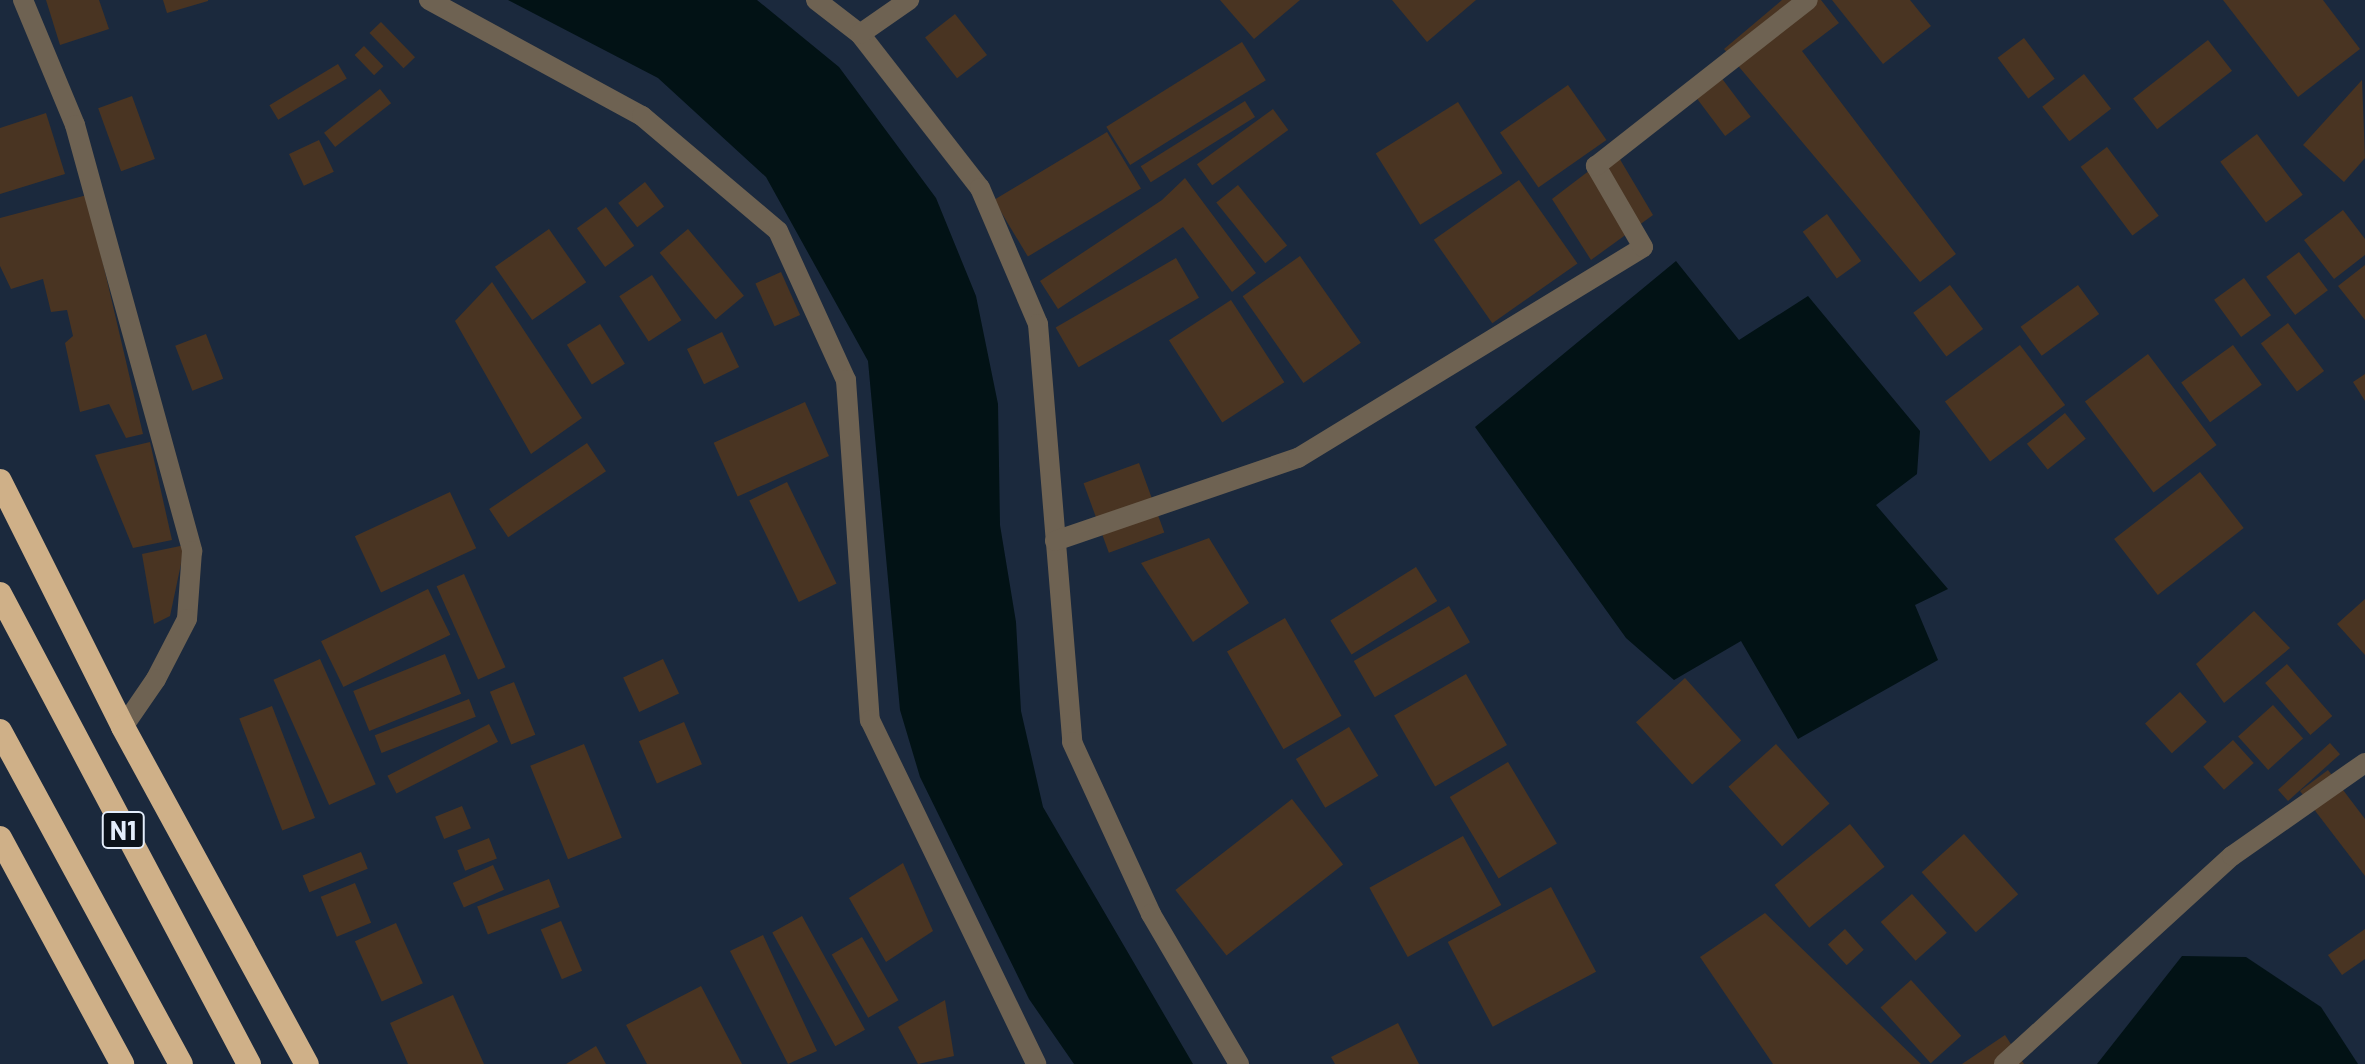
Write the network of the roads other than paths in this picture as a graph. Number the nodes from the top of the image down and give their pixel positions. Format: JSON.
{"nodes":[{"id":1,"x":23,"y":0,"type":"edge"},
{"id":2,"x":429,"y":0,"type":"edge"},
{"id":3,"x":816,"y":0,"type":"edge"},
{"id":4,"x":909,"y":0,"type":"edge"},
{"id":5,"x":1808,"y":0,"type":"edge"},
{"id":6,"x":467,"y":7,"type":"edge"},
{"id":7,"x":860,"y":34,"type":"junction"},
{"id":8,"x":0,"y":481,"type":"edge"},
{"id":9,"x":1055,"y":541,"type":"junction"},
{"id":10,"x":0,"y":594,"type":"edge"},
{"id":11,"x":123,"y":727,"type":"junction"},
{"id":12,"x":0,"y":731,"type":"edge"},
{"id":13,"x":2365,"y":763,"type":"edge"},
{"id":14,"x":0,"y":838,"type":"edge"},
{"id":15,"x":122,"y":1064,"type":"edge"},
{"id":16,"x":181,"y":1064,"type":"edge"},
{"id":17,"x":249,"y":1064,"type":"edge"},
{"id":18,"x":307,"y":1064,"type":"edge"},
{"id":19,"x":1036,"y":1064,"type":"edge"},
{"id":20,"x":1239,"y":1064,"type":"edge"},
{"id":21,"x":2004,"y":1064,"type":"edge"}],
"edges":[{"from":1,"to":11,"type":"street"},
{"from":2,"to":6,"type":"street"},
{"from":3,"to":7,"type":"street"},
{"from":4,"to":7,"type":"street"},
{"from":5,"to":9,"type":"street"},
{"from":6,"to":19,"type":"street"},
{"from":7,"to":9,"type":"street"},
{"from":8,"to":11,"type":"highway"},
{"from":9,"to":20,"type":"street"},
{"from":10,"to":17,"type":"highway","number":"N1"},
{"from":11,"to":18,"type":"highway"},
{"from":12,"to":16,"type":"highway","number":"N1"},
{"from":13,"to":21,"type":"street"},
{"from":14,"to":15,"type":"highway"}]}
